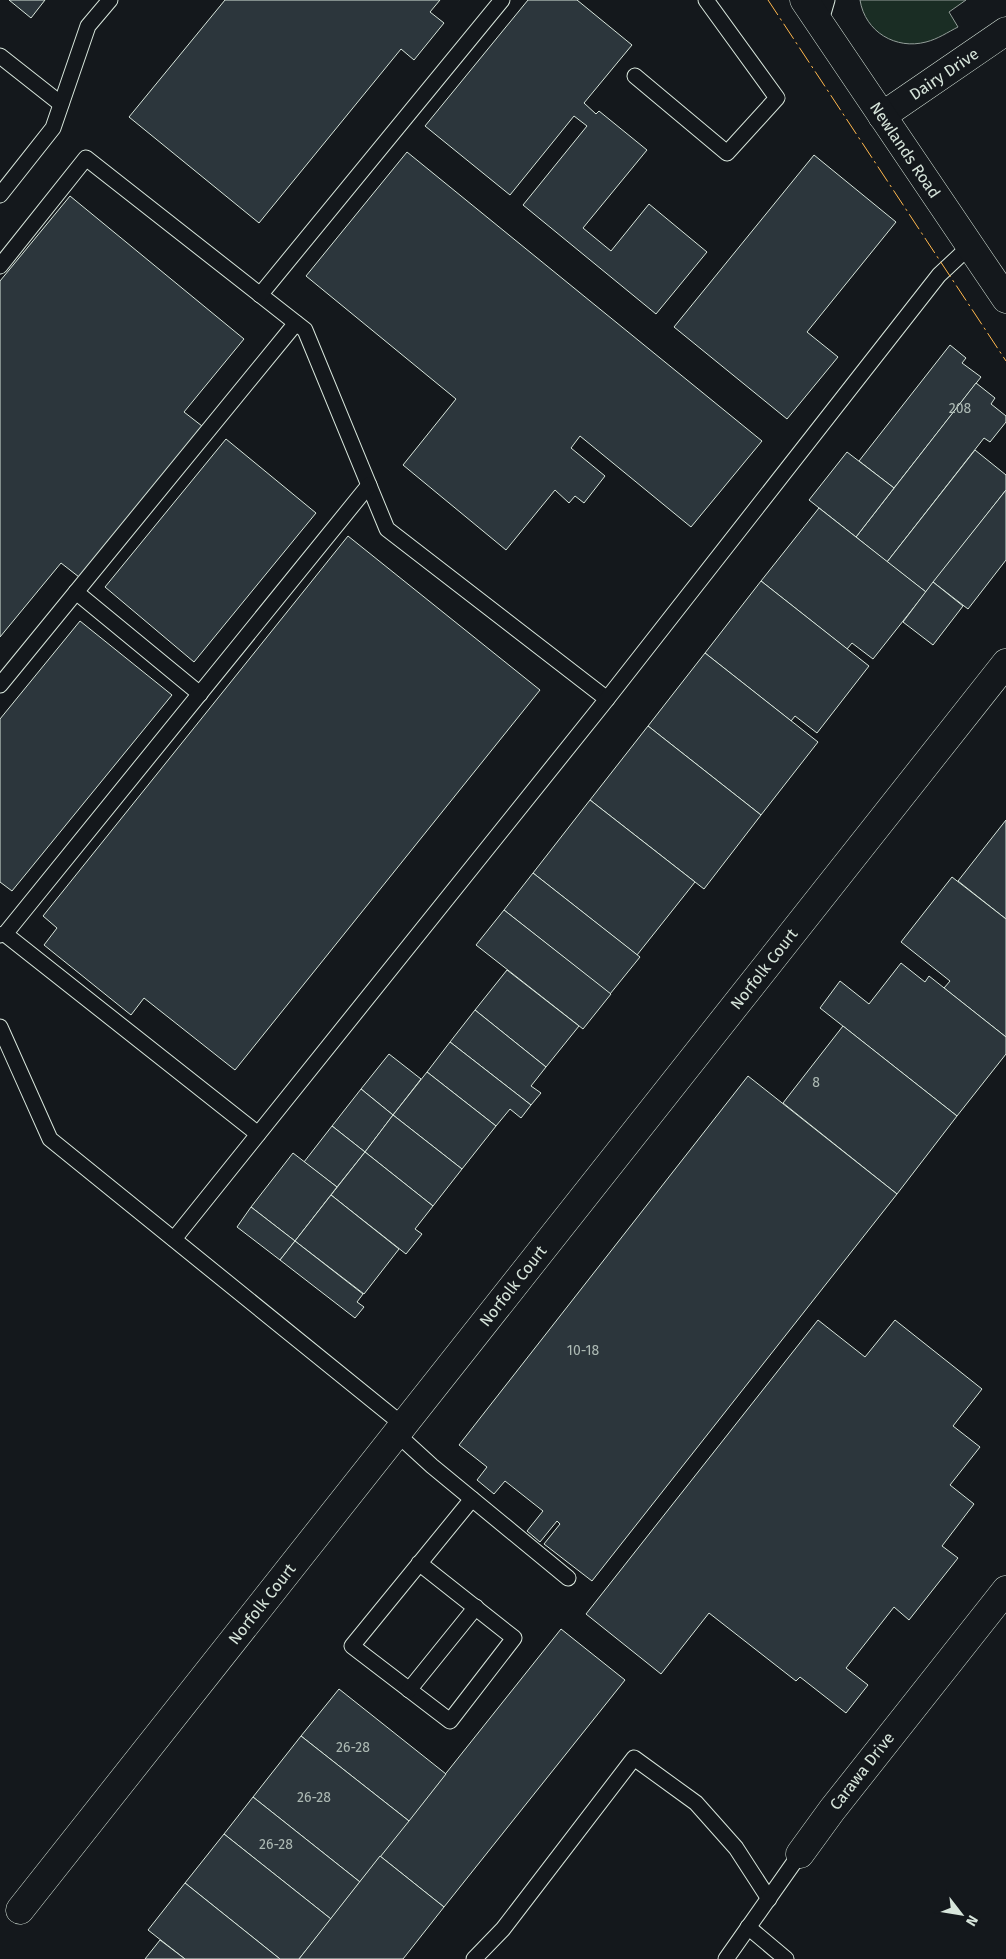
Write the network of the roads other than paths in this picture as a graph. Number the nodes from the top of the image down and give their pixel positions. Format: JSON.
{"nodes":[{"id":1,"x":110,"y":0,"type":"edge"},
{"id":2,"x":502,"y":0,"type":"edge"},
{"id":3,"x":706,"y":0,"type":"edge"},
{"id":4,"x":804,"y":0,"type":"edge"},
{"id":5,"x":824,"y":12,"type":"edge"},
{"id":6,"x":1006,"y":31,"type":"edge"},
{"id":7,"x":0,"y":56,"type":"edge"},
{"id":8,"x":635,"y":76,"type":"dead end"},
{"id":9,"x":61,"y":104,"type":"junction"},
{"id":10,"x":882,"y":116,"type":"junction"},
{"id":11,"x":0,"y":195,"type":"edge"},
{"id":12,"x":970,"y":246,"type":"junction"},
{"id":13,"x":0,"y":266,"type":"edge"},
{"id":14,"x":260,"y":295,"type":"junction"},
{"id":15,"x":1006,"y":299,"type":"edge"},
{"id":16,"x":296,"y":323,"type":"junction"},
{"id":17,"x":369,"y":485,"type":"junction"},
{"id":18,"x":76,"y":592,"type":"junction"},
{"id":19,"x":1006,"y":663,"type":"edge"},
{"id":20,"x":0,"y":685,"type":"edge"},
{"id":21,"x":200,"y":694,"type":"junction"},
{"id":22,"x":607,"y":699,"type":"junction"},
{"id":23,"x":2,"y":934,"type":"edge"},
{"id":24,"x":0,"y":1027,"type":"edge"},
{"id":25,"x":258,"y":1134,"type":"junction"},
{"id":26,"x":174,"y":1239,"type":"junction"},
{"id":27,"x":400,"y":1429,"type":"junction"},
{"id":28,"x":472,"y":1498,"type":"junction"},
{"id":29,"x":419,"y":1563,"type":"junction"},
{"id":30,"x":568,"y":1578,"type":"dead end"},
{"id":31,"x":1006,"y":1590,"type":"edge"},
{"id":32,"x":476,"y":1607,"type":"junction"},
{"id":33,"x":409,"y":1690,"type":"junction"},
{"id":34,"x":800,"y":1854,"type":"joint"},
{"id":35,"x":769,"y":1898,"type":"junction"},
{"id":36,"x":20,"y":1910,"type":"dead end"},
{"id":37,"x":748,"y":1927,"type":"junction"},
{"id":38,"x":474,"y":1959,"type":"edge"},
{"id":39,"x":726,"y":1959,"type":"edge"},
{"id":40,"x":786,"y":1959,"type":"edge"}],
"edges":[{"from":1,"to":9,"type":"lane"},
{"from":2,"to":14,"type":"lane"},
{"from":3,"to":8,"type":"lane"},
{"from":4,"to":5,"type":"street","name":"Newlands Road"},
{"from":5,"to":10,"type":"street","name":"Newlands Road"},
{"from":6,"to":10,"type":"street","name":"Dairy Drive"},
{"from":7,"to":9,"type":"lane"},
{"from":9,"to":11,"type":"lane"},
{"from":10,"to":12,"type":"street","name":"Newlands Road"},
{"from":12,"to":15,"type":"street","name":"Newlands Road"},
{"from":12,"to":22,"type":"lane"},
{"from":13,"to":14,"type":"lane"},
{"from":14,"to":16,"type":"lane"},
{"from":16,"to":17,"type":"lane"},
{"from":16,"to":18,"type":"lane"},
{"from":17,"to":21,"type":"lane"},
{"from":17,"to":22,"type":"lane"},
{"from":18,"to":20,"type":"lane"},
{"from":18,"to":21,"type":"lane"},
{"from":19,"to":27,"type":"street","name":"Norfolk Court"},
{"from":21,"to":23,"type":"lane"},
{"from":22,"to":25,"type":"lane"},
{"from":23,"to":25,"type":"lane"},
{"from":24,"to":26,"type":"lane"},
{"from":25,"to":26,"type":"lane"},
{"from":26,"to":27,"type":"lane"},
{"from":27,"to":28,"type":"lane"},
{"from":27,"to":36,"type":"street","name":"Norfolk Court"},
{"from":28,"to":29,"type":"lane"},
{"from":28,"to":30,"type":"lane"},
{"from":29,"to":32,"type":"lane"},
{"from":29,"to":33,"type":"lane"},
{"from":31,"to":34,"type":"street","name":"Carawa Drive"},
{"from":32,"to":33,"type":"lane"},
{"from":32,"to":33,"type":"lane"},
{"from":34,"to":35,"type":"lane","name":"Carawa Drive"},
{"from":35,"to":37,"type":"lane","name":"Carawa Drive"},
{"from":35,"to":38,"type":"lane"},
{"from":37,"to":39,"type":"lane","name":"Carawa Drive"},
{"from":37,"to":40,"type":"lane"}]}
